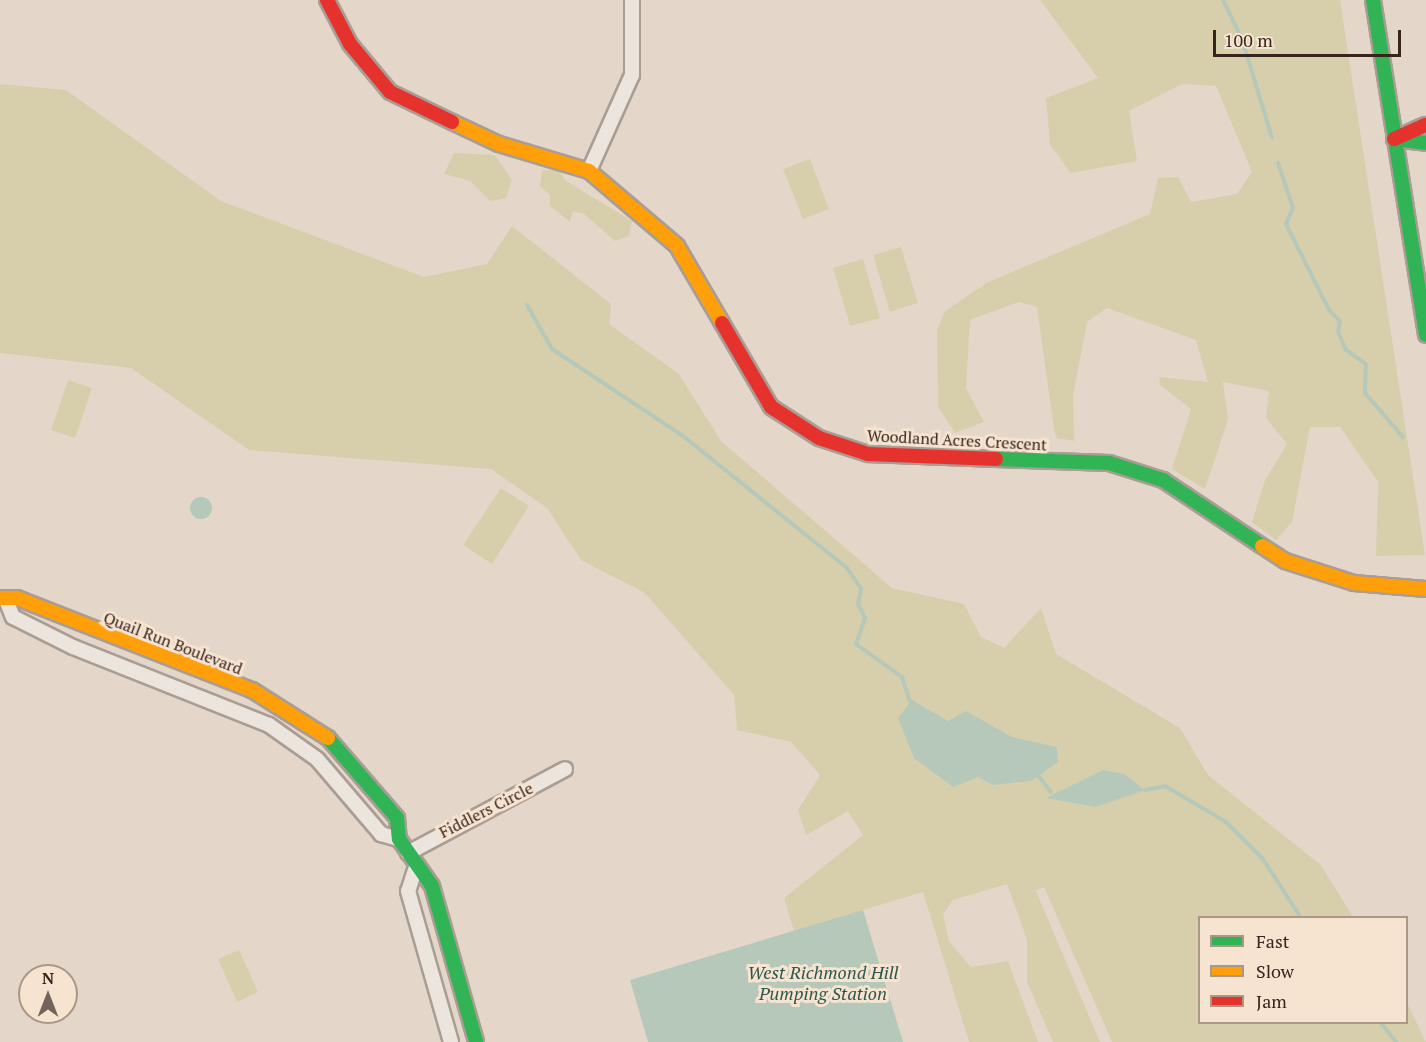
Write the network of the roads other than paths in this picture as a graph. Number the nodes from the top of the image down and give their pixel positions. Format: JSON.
{"nodes":[{"id":1,"x":327,"y":0,"type":"edge"},
{"id":2,"x":632,"y":0,"type":"edge"},
{"id":3,"x":1373,"y":0,"type":"edge"},
{"id":4,"x":1426,"y":125,"type":"edge"},
{"id":5,"x":1394,"y":139,"type":"junction"},
{"id":6,"x":1426,"y":142,"type":"edge"},
{"id":7,"x":589,"y":171,"type":"junction"},
{"id":8,"x":1426,"y":335,"type":"edge"},
{"id":9,"x":1426,"y":589,"type":"edge"},
{"id":10,"x":3,"y":599,"type":"edge"},
{"id":11,"x":83,"y":626,"type":"junction"},
{"id":12,"x":73,"y":647,"type":"junction"},
{"id":13,"x":252,"y":690,"type":"junction"},
{"id":14,"x":240,"y":711,"type":"junction"},
{"id":15,"x":565,"y":769,"type":"dead end"},
{"id":16,"x":399,"y":839,"type":"junction"},
{"id":17,"x":408,"y":853,"type":"junction"},
{"id":18,"x":416,"y":870,"type":"junction"},
{"id":19,"x":468,"y":1013,"type":"junction"},
{"id":20,"x":446,"y":1021,"type":"junction"},
{"id":21,"x":451,"y":1042,"type":"edge"},
{"id":22,"x":476,"y":1042,"type":"edge"}],
"edges":[{"from":1,"to":7,"type":"street","name":"Woodland Acres Crescent"},
{"from":2,"to":7,"type":"street"},
{"from":3,"to":5,"type":"street"},
{"from":4,"to":5,"type":"street"},
{"from":5,"to":6,"type":"street"},
{"from":5,"to":8,"type":"street"},
{"from":7,"to":9,"type":"street","name":"Woodland Acres Crescent"},
{"from":10,"to":11,"type":"street","name":"Quail Run Boulevard"},
{"from":10,"to":12,"type":"street","name":"Quail Run Boulevard"},
{"from":11,"to":12,"type":"street","name":"Quail Run Boulevard"},
{"from":11,"to":13,"type":"street","name":"Quail Run Boulevard"},
{"from":12,"to":14,"type":"street","name":"Quail Run Boulevard"},
{"from":13,"to":14,"type":"street","name":"Quail Run Boulevard"},
{"from":13,"to":16,"type":"street","name":"Quail Run Boulevard"},
{"from":14,"to":16,"type":"street","name":"Quail Run Boulevard"},
{"from":15,"to":17,"type":"street","name":"Fiddlers Circle"},
{"from":16,"to":17,"type":"street","name":"Quail Run Boulevard"},
{"from":17,"to":18,"type":"street","name":"Quail Run Boulevard"},
{"from":18,"to":19,"type":"street","name":"Quail Run Boulevard"},
{"from":18,"to":20,"type":"street"},
{"from":19,"to":20,"type":"street"},
{"from":19,"to":22,"type":"street","name":"Quail Run Boulevard"},
{"from":20,"to":21,"type":"street"}]}
